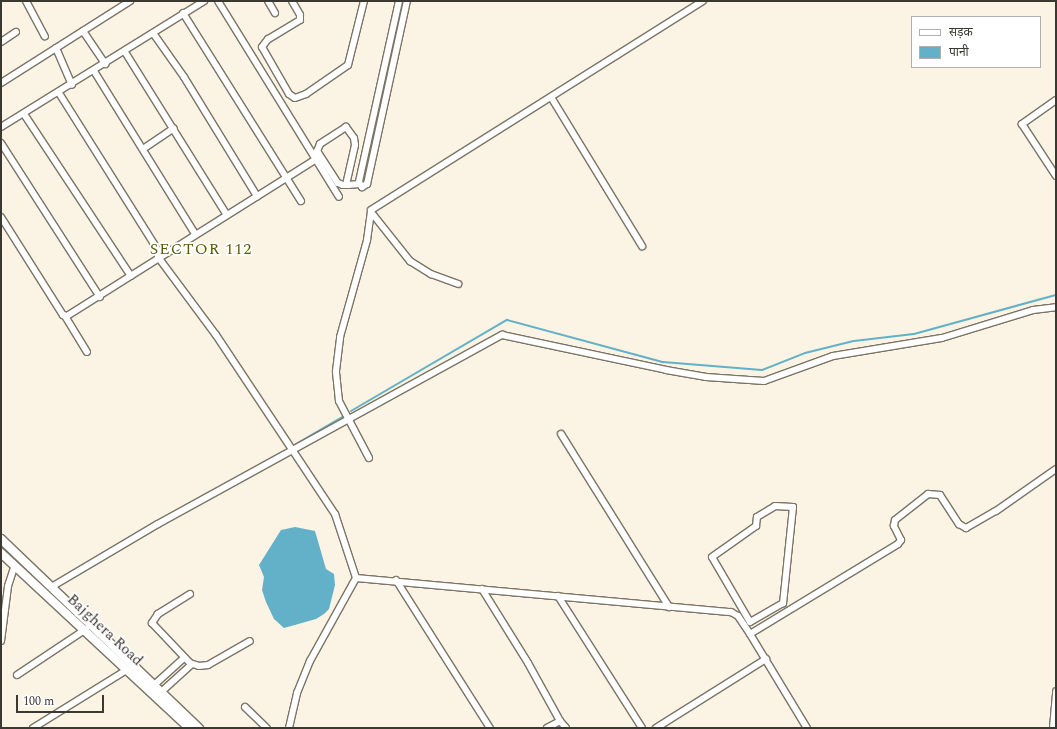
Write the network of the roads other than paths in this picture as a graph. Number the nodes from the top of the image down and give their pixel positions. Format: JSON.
{"nodes":[{"id":1,"x":26,"y":1,"type":"edge"},
{"id":2,"x":130,"y":1,"type":"edge"},
{"id":3,"x":204,"y":1,"type":"edge"},
{"id":4,"x":218,"y":1,"type":"edge"},
{"id":5,"x":268,"y":1,"type":"edge"},
{"id":6,"x":292,"y":1,"type":"edge"},
{"id":7,"x":364,"y":1,"type":"edge"},
{"id":8,"x":399,"y":1,"type":"edge"},
{"id":9,"x":407,"y":1,"type":"edge"},
{"id":10,"x":703,"y":1,"type":"edge"},
{"id":11,"x":183,"y":14,"type":"junction"},
{"id":12,"x":275,"y":14,"type":"dead end"},
{"id":13,"x":394,"y":26,"type":"junction"},
{"id":14,"x":401,"y":28,"type":"junction"},
{"id":15,"x":83,"y":31,"type":"junction"},
{"id":16,"x":16,"y":32,"type":"dead end"},
{"id":17,"x":153,"y":33,"type":"junction"},
{"id":18,"x":45,"y":36,"type":"dead end"},
{"id":19,"x":1,"y":42,"type":"edge"},
{"id":20,"x":56,"y":48,"type":"junction"},
{"id":21,"x":125,"y":52,"type":"junction"},
{"id":22,"x":105,"y":64,"type":"junction"},
{"id":23,"x":94,"y":71,"type":"junction"},
{"id":24,"x":1,"y":82,"type":"edge"},
{"id":25,"x":72,"y":85,"type":"junction"},
{"id":26,"x":59,"y":93,"type":"junction"},
{"id":27,"x":551,"y":98,"type":"junction"},
{"id":28,"x":1056,"y":100,"type":"edge"},
{"id":29,"x":24,"y":114,"type":"junction"},
{"id":30,"x":1,"y":128,"type":"edge"},
{"id":31,"x":174,"y":128,"type":"junction"},
{"id":32,"x":1,"y":143,"type":"edge"},
{"id":33,"x":143,"y":149,"type":"junction"},
{"id":34,"x":315,"y":160,"type":"junction"},
{"id":35,"x":1056,"y":176,"type":"edge"},
{"id":36,"x":286,"y":178,"type":"junction"},
{"id":37,"x":359,"y":184,"type":"junction"},
{"id":38,"x":346,"y":185,"type":"junction"},
{"id":39,"x":257,"y":196,"type":"junction"},
{"id":40,"x":339,"y":197,"type":"dead end"},
{"id":41,"x":301,"y":201,"type":"dead end"},
{"id":42,"x":371,"y":212,"type":"junction"},
{"id":43,"x":227,"y":215,"type":"junction"},
{"id":44,"x":1,"y":217,"type":"edge"},
{"id":45,"x":4,"y":228,"type":"edge"},
{"id":46,"x":195,"y":234,"type":"junction"},
{"id":47,"x":642,"y":246,"type":"dead end"},
{"id":48,"x":160,"y":256,"type":"junction"},
{"id":49,"x":131,"y":276,"type":"junction"},
{"id":50,"x":458,"y":284,"type":"dead end"},
{"id":51,"x":100,"y":297,"type":"junction"},
{"id":52,"x":1056,"y":307,"type":"edge"},
{"id":53,"x":65,"y":316,"type":"junction"},
{"id":54,"x":87,"y":352,"type":"dead end"},
{"id":55,"x":348,"y":420,"type":"junction"},
{"id":56,"x":561,"y":434,"type":"dead end"},
{"id":57,"x":294,"y":450,"type":"junction"},
{"id":58,"x":369,"y":458,"type":"dead end"},
{"id":59,"x":1056,"y":469,"type":"edge"},
{"id":60,"x":1,"y":539,"type":"edge"},
{"id":61,"x":1,"y":553,"type":"edge"},
{"id":62,"x":15,"y":565,"type":"junction"},
{"id":63,"x":356,"y":578,"type":"junction"},
{"id":64,"x":396,"y":580,"type":"junction"},
{"id":65,"x":53,"y":586,"type":"junction"},
{"id":66,"x":482,"y":589,"type":"junction"},
{"id":67,"x":190,"y":594,"type":"dead end"},
{"id":68,"x":558,"y":596,"type":"junction"},
{"id":69,"x":72,"y":604,"type":"junction"},
{"id":70,"x":669,"y":607,"type":"junction"},
{"id":71,"x":64,"y":610,"type":"junction"},
{"id":72,"x":744,"y":612,"type":"junction"},
{"id":73,"x":738,"y":616,"type":"junction"},
{"id":74,"x":86,"y":630,"type":"junction"},
{"id":75,"x":750,"y":634,"type":"junction"},
{"id":76,"x":1,"y":641,"type":"edge"},
{"id":77,"x":250,"y":641,"type":"dead end"},
{"id":78,"x":184,"y":658,"type":"junction"},
{"id":79,"x":766,"y":659,"type":"junction"},
{"id":80,"x":192,"y":664,"type":"junction"},
{"id":81,"x":128,"y":669,"type":"junction"},
{"id":82,"x":17,"y":675,"type":"dead end"},
{"id":83,"x":153,"y":686,"type":"junction"},
{"id":84,"x":1056,"y":691,"type":"edge"},
{"id":85,"x":160,"y":693,"type":"junction"},
{"id":86,"x":245,"y":707,"type":"dead end"},
{"id":87,"x":560,"y":721,"type":"junction"},
{"id":88,"x":41,"y":726,"type":"edge"},
{"id":89,"x":33,"y":728,"type":"edge"},
{"id":90,"x":189,"y":728,"type":"edge"},
{"id":91,"x":199,"y":728,"type":"edge"},
{"id":92,"x":267,"y":728,"type":"edge"},
{"id":93,"x":290,"y":728,"type":"edge"},
{"id":94,"x":490,"y":728,"type":"edge"},
{"id":95,"x":547,"y":728,"type":"edge"},
{"id":96,"x":566,"y":728,"type":"edge"},
{"id":97,"x":642,"y":728,"type":"edge"},
{"id":98,"x":656,"y":728,"type":"edge"},
{"id":99,"x":807,"y":728,"type":"edge"},
{"id":100,"x":1053,"y":728,"type":"edge"}],
"edges":[{"from":1,"to":18,"type":"street"},
{"from":2,"to":15,"type":"street"},
{"from":3,"to":11,"type":"street"},
{"from":4,"to":34,"type":"street"},
{"from":5,"to":12,"type":"street"},
{"from":6,"to":7,"type":"street"},
{"from":8,"to":13,"type":"street"},
{"from":9,"to":14,"type":"street"},
{"from":10,"to":27,"type":"street"},
{"from":11,"to":17,"type":"street"},
{"from":11,"to":36,"type":"street"},
{"from":13,"to":14,"type":"street"},
{"from":13,"to":37,"type":"street"},
{"from":14,"to":37,"type":"street"},
{"from":15,"to":20,"type":"street"},
{"from":15,"to":22,"type":"street"},
{"from":16,"to":19,"type":"street"},
{"from":17,"to":21,"type":"street"},
{"from":17,"to":39,"type":"street"},
{"from":20,"to":24,"type":"street"},
{"from":20,"to":25,"type":"street"},
{"from":21,"to":22,"type":"street"},
{"from":21,"to":31,"type":"street"},
{"from":22,"to":23,"type":"street"},
{"from":23,"to":25,"type":"street"},
{"from":23,"to":33,"type":"street"},
{"from":25,"to":26,"type":"street"},
{"from":26,"to":29,"type":"street"},
{"from":26,"to":48,"type":"street"},
{"from":27,"to":42,"type":"street"},
{"from":27,"to":47,"type":"street"},
{"from":28,"to":35,"type":"street"},
{"from":29,"to":30,"type":"street"},
{"from":29,"to":49,"type":"street"},
{"from":31,"to":33,"type":"street"},
{"from":31,"to":43,"type":"street"},
{"from":32,"to":51,"type":"street"},
{"from":33,"to":46,"type":"street"},
{"from":34,"to":36,"type":"street"},
{"from":34,"to":40,"type":"street"},
{"from":36,"to":39,"type":"street"},
{"from":36,"to":41,"type":"street"},
{"from":37,"to":38,"type":"street"},
{"from":38,"to":38,"type":"street"},
{"from":39,"to":43,"type":"street"},
{"from":42,"to":50,"type":"street"},
{"from":42,"to":55,"type":"street"},
{"from":43,"to":46,"type":"street"},
{"from":44,"to":45,"type":"street"},
{"from":45,"to":53,"type":"street"},
{"from":46,"to":48,"type":"street"},
{"from":48,"to":49,"type":"street"},
{"from":48,"to":57,"type":"street"},
{"from":49,"to":51,"type":"street"},
{"from":51,"to":53,"type":"street"},
{"from":52,"to":55,"type":"street"},
{"from":53,"to":54,"type":"street"},
{"from":55,"to":57,"type":"street"},
{"from":55,"to":58,"type":"street"},
{"from":56,"to":70,"type":"street"},
{"from":57,"to":63,"type":"street"},
{"from":57,"to":65,"type":"street"},
{"from":59,"to":75,"type":"street"},
{"from":60,"to":65,"type":"main road","name":"Bajghera Road"},
{"from":61,"to":62,"type":"main road","name":"Bajghera Road"},
{"from":62,"to":71,"type":"main road","name":"Bajghera Road"},
{"from":62,"to":76,"type":"street"},
{"from":63,"to":64,"type":"street"},
{"from":63,"to":93,"type":"street"},
{"from":64,"to":66,"type":"street"},
{"from":64,"to":94,"type":"street"},
{"from":65,"to":69,"type":"main road","name":"Bajghera Road"},
{"from":66,"to":68,"type":"street"},
{"from":66,"to":87,"type":"street"},
{"from":67,"to":78,"type":"street"},
{"from":68,"to":70,"type":"street"},
{"from":68,"to":97,"type":"street"},
{"from":69,"to":71,"type":"main road"},
{"from":69,"to":83,"type":"main road","name":"Bajghera Road"},
{"from":70,"to":73,"type":"street"},
{"from":71,"to":74,"type":"main road","name":"Bajghera Road"},
{"from":72,"to":72,"type":"street"},
{"from":72,"to":73,"type":"street"},
{"from":73,"to":75,"type":"street"},
{"from":74,"to":81,"type":"main road","name":"Bajghera Road"},
{"from":74,"to":82,"type":"street"},
{"from":75,"to":79,"type":"street"},
{"from":77,"to":80,"type":"street"},
{"from":78,"to":80,"type":"street"},
{"from":78,"to":83,"type":"street"},
{"from":79,"to":98,"type":"street"},
{"from":79,"to":99,"type":"street"},
{"from":80,"to":85,"type":"street"},
{"from":81,"to":88,"type":"street"},
{"from":81,"to":90,"type":"main road","name":"Bajghera Road"},
{"from":83,"to":85,"type":"main road","name":"Bajghera Road"},
{"from":84,"to":100,"type":"street"},
{"from":85,"to":91,"type":"main road","name":"Bajghera Road"},
{"from":86,"to":92,"type":"street"},
{"from":87,"to":95,"type":"street"},
{"from":87,"to":96,"type":"street"},
{"from":88,"to":89,"type":"street"}]}
